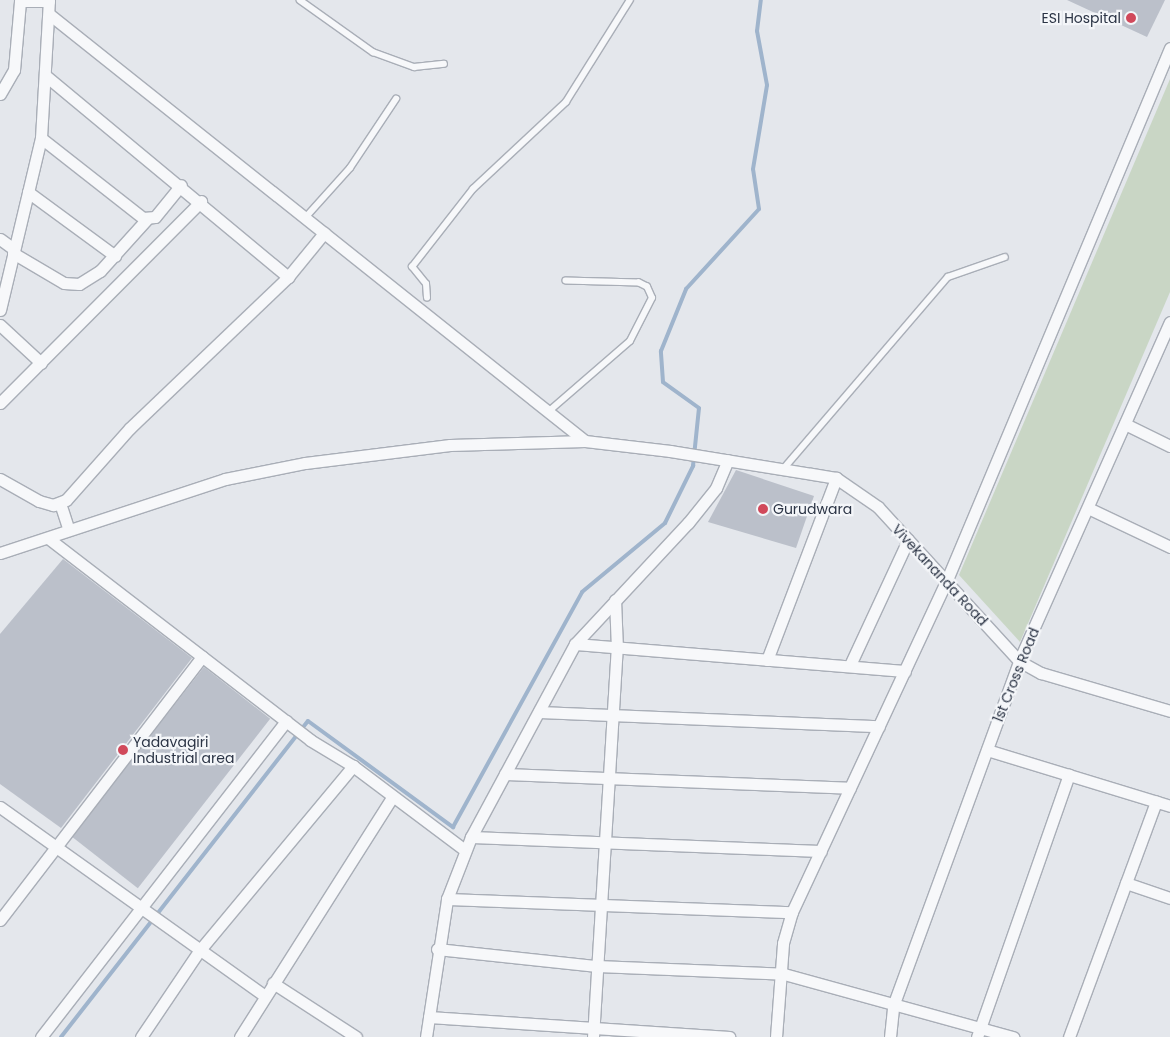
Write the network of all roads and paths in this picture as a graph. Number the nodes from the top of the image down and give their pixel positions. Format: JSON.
{"nodes":[{"id":1,"x":49,"y":0,"type":"edge"},
{"id":2,"x":300,"y":0,"type":"edge"},
{"id":3,"x":630,"y":0,"type":"edge"},
{"id":4,"x":49,"y":14,"type":"junction"},
{"id":5,"x":1170,"y":48,"type":"edge"},
{"id":6,"x":444,"y":64,"type":"dead end"},
{"id":7,"x":46,"y":76,"type":"junction"},
{"id":8,"x":0,"y":94,"type":"edge"},
{"id":9,"x":396,"y":99,"type":"dead end"},
{"id":10,"x":41,"y":138,"type":"junction"},
{"id":11,"x":181,"y":185,"type":"junction"},
{"id":12,"x":28,"y":192,"type":"junction"},
{"id":13,"x":201,"y":201,"type":"junction"},
{"id":14,"x":305,"y":218,"type":"junction"},
{"id":15,"x":147,"y":219,"type":"junction"},
{"id":16,"x":324,"y":233,"type":"junction"},
{"id":17,"x":0,"y":239,"type":"edge"},
{"id":18,"x":13,"y":251,"type":"junction"},
{"id":19,"x":115,"y":256,"type":"junction"},
{"id":20,"x":1005,"y":257,"type":"dead end"},
{"id":21,"x":288,"y":277,"type":"junction"},
{"id":22,"x":566,"y":281,"type":"dead end"},
{"id":23,"x":427,"y":298,"type":"dead end"},
{"id":24,"x":0,"y":310,"type":"edge"},
{"id":25,"x":0,"y":325,"type":"edge"},
{"id":26,"x":1169,"y":327,"type":"edge"},
{"id":27,"x":41,"y":363,"type":"junction"},
{"id":28,"x":0,"y":403,"type":"edge"},
{"id":29,"x":548,"y":412,"type":"junction"},
{"id":30,"x":1125,"y":424,"type":"junction"},
{"id":31,"x":585,"y":441,"type":"junction"},
{"id":32,"x":1170,"y":446,"type":"edge"},
{"id":33,"x":728,"y":460,"type":"junction"},
{"id":34,"x":785,"y":467,"type":"junction"},
{"id":35,"x":836,"y":478,"type":"junction"},
{"id":36,"x":0,"y":479,"type":"edge"},
{"id":37,"x":60,"y":502,"type":"junction"},
{"id":38,"x":1088,"y":508,"type":"junction"},
{"id":39,"x":68,"y":530,"type":"junction"},
{"id":40,"x":48,"y":538,"type":"junction"},
{"id":41,"x":908,"y":540,"type":"junction"},
{"id":42,"x":1170,"y":547,"type":"edge"},
{"id":43,"x":0,"y":553,"type":"edge"},
{"id":44,"x":946,"y":582,"type":"junction"},
{"id":45,"x":615,"y":600,"type":"junction"},
{"id":46,"x":575,"y":644,"type":"junction"},
{"id":47,"x":617,"y":649,"type":"junction"},
{"id":48,"x":202,"y":657,"type":"junction"},
{"id":49,"x":767,"y":660,"type":"junction"},
{"id":50,"x":1019,"y":661,"type":"junction"},
{"id":51,"x":850,"y":665,"type":"junction"},
{"id":52,"x":905,"y":671,"type":"junction"},
{"id":53,"x":1170,"y":711,"type":"edge"},
{"id":54,"x":539,"y":712,"type":"junction"},
{"id":55,"x":612,"y":714,"type":"junction"},
{"id":56,"x":288,"y":723,"type":"junction"},
{"id":57,"x":879,"y":726,"type":"junction"},
{"id":58,"x":987,"y":750,"type":"junction"},
{"id":59,"x":354,"y":766,"type":"junction"},
{"id":60,"x":505,"y":774,"type":"junction"},
{"id":61,"x":1069,"y":774,"type":"junction"},
{"id":62,"x":607,"y":778,"type":"junction"},
{"id":63,"x":850,"y":788,"type":"junction"},
{"id":64,"x":393,"y":796,"type":"junction"},
{"id":65,"x":1156,"y":802,"type":"junction"},
{"id":66,"x":1170,"y":806,"type":"edge"},
{"id":67,"x":0,"y":807,"type":"edge"},
{"id":68,"x":471,"y":837,"type":"junction"},
{"id":69,"x":604,"y":842,"type":"junction"},
{"id":70,"x":462,"y":848,"type":"junction"},
{"id":71,"x":55,"y":849,"type":"junction"},
{"id":72,"x":821,"y":851,"type":"junction"},
{"id":73,"x":1126,"y":883,"type":"junction"},
{"id":74,"x":1170,"y":898,"type":"edge"},
{"id":75,"x":447,"y":899,"type":"junction"},
{"id":76,"x":600,"y":906,"type":"junction"},
{"id":77,"x":141,"y":910,"type":"junction"},
{"id":78,"x":792,"y":912,"type":"junction"},
{"id":79,"x":0,"y":920,"type":"edge"},
{"id":80,"x":437,"y":949,"type":"junction"},
{"id":81,"x":199,"y":951,"type":"junction"},
{"id":82,"x":596,"y":966,"type":"junction"},
{"id":83,"x":784,"y":974,"type":"junction"},
{"id":84,"x":273,"y":983,"type":"junction"},
{"id":85,"x":265,"y":996,"type":"junction"},
{"id":86,"x":893,"y":1006,"type":"junction"},
{"id":87,"x":429,"y":1017,"type":"junction"},
{"id":88,"x":593,"y":1033,"type":"edge"},
{"id":89,"x":978,"y":1033,"type":"edge"},
{"id":90,"x":42,"y":1037,"type":"edge"},
{"id":91,"x":142,"y":1037,"type":"edge"},
{"id":92,"x":240,"y":1037,"type":"edge"},
{"id":93,"x":356,"y":1037,"type":"edge"},
{"id":94,"x":426,"y":1037,"type":"edge"},
{"id":95,"x":729,"y":1037,"type":"edge"},
{"id":96,"x":776,"y":1037,"type":"edge"},
{"id":97,"x":890,"y":1037,"type":"edge"},
{"id":98,"x":1013,"y":1037,"type":"edge"},
{"id":99,"x":1069,"y":1037,"type":"edge"}],
"edges":[{"from":1,"to":4,"type":"street"},
{"from":1,"to":8,"type":"street"},
{"from":2,"to":6,"type":"lane"},
{"from":3,"to":23,"type":"lane"},
{"from":4,"to":7,"type":"street"},
{"from":4,"to":14,"type":"street"},
{"from":5,"to":44,"type":"street"},
{"from":7,"to":10,"type":"street"},
{"from":7,"to":11,"type":"street"},
{"from":9,"to":14,"type":"lane"},
{"from":10,"to":12,"type":"street"},
{"from":10,"to":15,"type":"street"},
{"from":11,"to":13,"type":"street"},
{"from":11,"to":15,"type":"street"},
{"from":12,"to":18,"type":"street"},
{"from":12,"to":19,"type":"street"},
{"from":13,"to":21,"type":"street"},
{"from":13,"to":27,"type":"street"},
{"from":14,"to":16,"type":"street"},
{"from":15,"to":19,"type":"street"},
{"from":16,"to":21,"type":"street"},
{"from":16,"to":29,"type":"street"},
{"from":17,"to":18,"type":"street"},
{"from":18,"to":19,"type":"street"},
{"from":18,"to":24,"type":"street"},
{"from":20,"to":34,"type":"lane"},
{"from":21,"to":37,"type":"street"},
{"from":22,"to":29,"type":"lane"},
{"from":25,"to":27,"type":"street"},
{"from":26,"to":30,"type":"street","name":"1st Cross Road"},
{"from":27,"to":28,"type":"street"},
{"from":29,"to":31,"type":"street"},
{"from":30,"to":32,"type":"street"},
{"from":30,"to":38,"type":"street","name":"1st Cross Road"},
{"from":31,"to":33,"type":"street","name":"Vivekananda Road"},
{"from":31,"to":39,"type":"street","name":"Vivekananda Road"},
{"from":33,"to":34,"type":"street","name":"Vivekananda Road"},
{"from":33,"to":45,"type":"street"},
{"from":34,"to":35,"type":"street","name":"Vivekananda Road"},
{"from":35,"to":41,"type":"street","name":"Vivekananda Road"},
{"from":35,"to":49,"type":"street"},
{"from":36,"to":37,"type":"street"},
{"from":37,"to":39,"type":"street"},
{"from":38,"to":42,"type":"street"},
{"from":38,"to":50,"type":"street","name":"1st Cross Road"},
{"from":39,"to":40,"type":"street","name":"Vivekananda Road"},
{"from":40,"to":43,"type":"street","name":"Vivekananda Road"},
{"from":40,"to":48,"type":"street"},
{"from":41,"to":44,"type":"street","name":"Vivekananda Road"},
{"from":41,"to":51,"type":"street"},
{"from":44,"to":50,"type":"street","name":"Vivekananda Road"},
{"from":44,"to":52,"type":"street"},
{"from":45,"to":46,"type":"street"},
{"from":45,"to":47,"type":"street"},
{"from":46,"to":47,"type":"street"},
{"from":46,"to":54,"type":"street"},
{"from":47,"to":49,"type":"street"},
{"from":47,"to":55,"type":"street"},
{"from":48,"to":56,"type":"street"},
{"from":48,"to":71,"type":"street"},
{"from":49,"to":51,"type":"street"},
{"from":50,"to":53,"type":"street","name":"Vivekananda Road"},
{"from":50,"to":58,"type":"street","name":"1st Cross Road"},
{"from":51,"to":52,"type":"street"},
{"from":52,"to":57,"type":"street"},
{"from":54,"to":55,"type":"street"},
{"from":54,"to":60,"type":"street"},
{"from":55,"to":57,"type":"street"},
{"from":55,"to":62,"type":"street"},
{"from":56,"to":59,"type":"street"},
{"from":56,"to":77,"type":"street"},
{"from":57,"to":63,"type":"street"},
{"from":58,"to":61,"type":"street"},
{"from":58,"to":86,"type":"street","name":"1st Cross Road"},
{"from":59,"to":64,"type":"street"},
{"from":59,"to":81,"type":"street"},
{"from":60,"to":62,"type":"street"},
{"from":60,"to":68,"type":"street"},
{"from":61,"to":65,"type":"street"},
{"from":61,"to":89,"type":"street"},
{"from":62,"to":63,"type":"street"},
{"from":62,"to":69,"type":"street"},
{"from":63,"to":72,"type":"street"},
{"from":64,"to":70,"type":"street"},
{"from":64,"to":84,"type":"street"},
{"from":65,"to":66,"type":"street"},
{"from":65,"to":73,"type":"street"},
{"from":67,"to":71,"type":"street"},
{"from":68,"to":69,"type":"street"},
{"from":68,"to":70,"type":"street"},
{"from":69,"to":72,"type":"street"},
{"from":69,"to":76,"type":"street"},
{"from":70,"to":75,"type":"street"},
{"from":71,"to":77,"type":"street"},
{"from":71,"to":79,"type":"street"},
{"from":72,"to":78,"type":"street"},
{"from":73,"to":74,"type":"street"},
{"from":73,"to":99,"type":"street"},
{"from":75,"to":76,"type":"street"},
{"from":75,"to":80,"type":"street"},
{"from":76,"to":78,"type":"street"},
{"from":76,"to":82,"type":"street"},
{"from":77,"to":81,"type":"street"},
{"from":77,"to":90,"type":"street"},
{"from":78,"to":83,"type":"street"},
{"from":80,"to":82,"type":"street"},
{"from":80,"to":87,"type":"street"},
{"from":81,"to":85,"type":"street"},
{"from":81,"to":91,"type":"street"},
{"from":82,"to":83,"type":"street"},
{"from":82,"to":88,"type":"street"},
{"from":83,"to":86,"type":"street"},
{"from":83,"to":96,"type":"street"},
{"from":84,"to":85,"type":"street"},
{"from":84,"to":93,"type":"street"},
{"from":85,"to":92,"type":"street"},
{"from":86,"to":89,"type":"street"},
{"from":86,"to":97,"type":"street","name":"1st Cross Road"},
{"from":87,"to":88,"type":"street"},
{"from":87,"to":94,"type":"street"},
{"from":88,"to":95,"type":"street"},
{"from":89,"to":98,"type":"street"}]}
